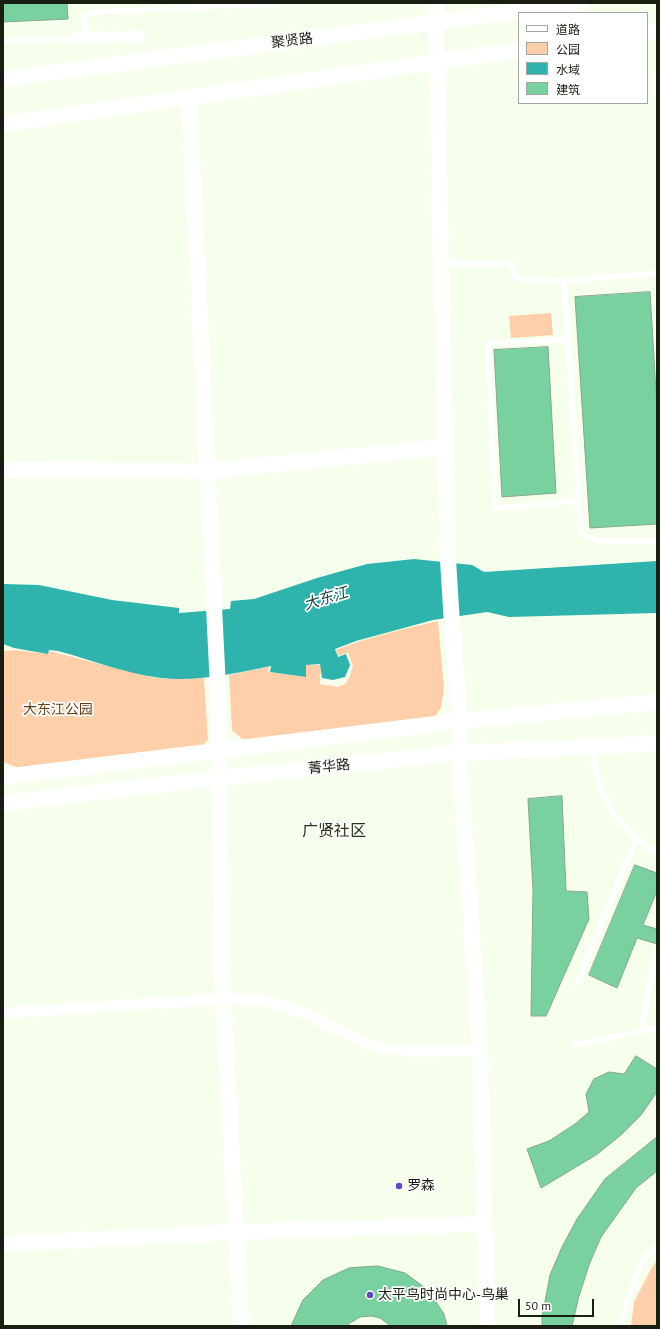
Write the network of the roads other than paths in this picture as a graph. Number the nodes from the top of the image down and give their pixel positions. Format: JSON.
{"nodes":[{"id":1,"x":284,"y":3,"type":"edge"},
{"id":2,"x":435,"y":3,"type":"edge"},
{"id":3,"x":580,"y":3,"type":"edge"},
{"id":4,"x":435,"y":22,"type":"junction"},
{"id":5,"x":140,"y":36,"type":"dead end"},
{"id":6,"x":73,"y":38,"type":"junction"},
{"id":7,"x":3,"y":41,"type":"edge"},
{"id":8,"x":518,"y":50,"type":"edge"},
{"id":9,"x":437,"y":61,"type":"junction"},
{"id":10,"x":657,"y":75,"type":"edge"},
{"id":11,"x":3,"y":79,"type":"edge"},
{"id":12,"x":189,"y":97,"type":"junction"},
{"id":13,"x":657,"y":98,"type":"edge"},
{"id":14,"x":3,"y":124,"type":"edge"},
{"id":15,"x":442,"y":264,"type":"junction"},
{"id":16,"x":657,"y":273,"type":"edge"},
{"id":17,"x":564,"y":281,"type":"junction"},
{"id":18,"x":567,"y":340,"type":"junction"},
{"id":19,"x":446,"y":448,"type":"junction"},
{"id":20,"x":3,"y":470,"type":"edge"},
{"id":21,"x":207,"y":471,"type":"junction"},
{"id":22,"x":578,"y":501,"type":"junction"},
{"id":23,"x":657,"y":541,"type":"edge"},
{"id":24,"x":657,"y":702,"type":"edge"},
{"id":25,"x":460,"y":721,"type":"junction"},
{"id":26,"x":657,"y":743,"type":"edge"},
{"id":27,"x":591,"y":747,"type":"junction"},
{"id":28,"x":219,"y":750,"type":"junction"},
{"id":29,"x":459,"y":754,"type":"junction"},
{"id":30,"x":3,"y":776,"type":"edge"},
{"id":31,"x":219,"y":778,"type":"junction"},
{"id":32,"x":3,"y":803,"type":"edge"},
{"id":33,"x":636,"y":839,"type":"junction"},
{"id":34,"x":657,"y":853,"type":"edge"},
{"id":35,"x":657,"y":948,"type":"edge"},
{"id":36,"x":576,"y":983,"type":"dead end"},
{"id":37,"x":223,"y":999,"type":"junction"},
{"id":38,"x":3,"y":1014,"type":"edge"},
{"id":39,"x":657,"y":1028,"type":"edge"},
{"id":40,"x":641,"y":1031,"type":"junction"},
{"id":41,"x":573,"y":1045,"type":"dead end"},
{"id":42,"x":480,"y":1050,"type":"junction"},
{"id":43,"x":484,"y":1224,"type":"junction"},
{"id":44,"x":236,"y":1232,"type":"junction"},
{"id":45,"x":3,"y":1244,"type":"edge"},
{"id":46,"x":657,"y":1246,"type":"edge"},
{"id":47,"x":241,"y":1326,"type":"edge"},
{"id":48,"x":487,"y":1326,"type":"edge"},
{"id":49,"x":619,"y":1326,"type":"edge"}],
"edges":[{"from":1,"to":6,"type":"lane"},
{"from":2,"to":4,"type":"street"},
{"from":3,"to":4,"type":"street","name":"聚贤路"},
{"from":4,"to":9,"type":"street"},
{"from":4,"to":11,"type":"street","name":"聚贤路"},
{"from":5,"to":6,"type":"street"},
{"from":6,"to":7,"type":"lane"},
{"from":8,"to":9,"type":"street"},
{"from":9,"to":12,"type":"street"},
{"from":9,"to":15,"type":"street"},
{"from":10,"to":13,"type":"lane"},
{"from":12,"to":14,"type":"street"},
{"from":12,"to":21,"type":"street"},
{"from":15,"to":17,"type":"lane"},
{"from":15,"to":19,"type":"street"},
{"from":16,"to":17,"type":"lane"},
{"from":17,"to":18,"type":"lane"},
{"from":18,"to":22,"type":"lane"},
{"from":18,"to":22,"type":"lane"},
{"from":19,"to":21,"type":"street"},
{"from":19,"to":25,"type":"street"},
{"from":20,"to":21,"type":"street"},
{"from":21,"to":28,"type":"street"},
{"from":22,"to":23,"type":"lane"},
{"from":24,"to":25,"type":"street"},
{"from":25,"to":28,"type":"street"},
{"from":25,"to":29,"type":"street"},
{"from":26,"to":27,"type":"street","name":"菁华路"},
{"from":27,"to":29,"type":"street","name":"菁华路"},
{"from":27,"to":33,"type":"lane"},
{"from":28,"to":30,"type":"street"},
{"from":28,"to":31,"type":"street"},
{"from":29,"to":31,"type":"street","name":"菁华路"},
{"from":29,"to":42,"type":"street"},
{"from":31,"to":32,"type":"street","name":"菁华路"},
{"from":31,"to":37,"type":"street"},
{"from":33,"to":34,"type":"lane"},
{"from":33,"to":36,"type":"lane"},
{"from":35,"to":40,"type":"lane"},
{"from":37,"to":38,"type":"street"},
{"from":37,"to":42,"type":"street"},
{"from":37,"to":44,"type":"street"},
{"from":39,"to":40,"type":"lane"},
{"from":40,"to":41,"type":"lane"},
{"from":42,"to":43,"type":"street"},
{"from":43,"to":44,"type":"street"},
{"from":43,"to":48,"type":"street"},
{"from":44,"to":45,"type":"street"},
{"from":44,"to":47,"type":"street"},
{"from":46,"to":49,"type":"lane"}]}
